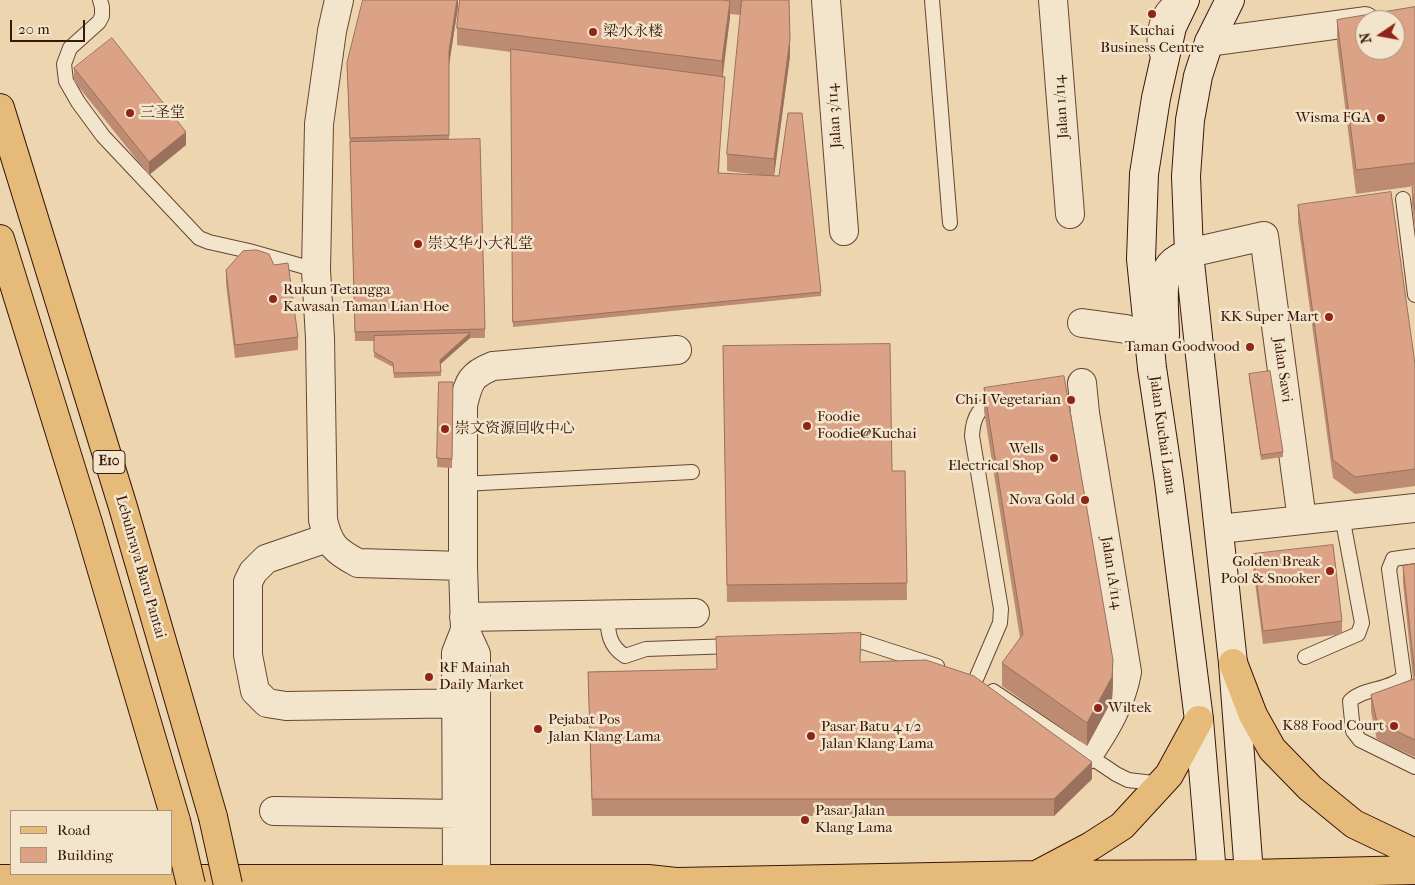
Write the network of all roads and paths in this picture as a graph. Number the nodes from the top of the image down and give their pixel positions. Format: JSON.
{"nodes":[{"id":1,"x":100,"y":0,"type":"edge"},
{"id":2,"x":339,"y":0,"type":"edge"},
{"id":3,"x":826,"y":0,"type":"edge"},
{"id":4,"x":932,"y":0,"type":"edge"},
{"id":5,"x":1053,"y":0,"type":"edge"},
{"id":6,"x":1174,"y":0,"type":"edge"},
{"id":7,"x":1185,"y":0,"type":"edge"},
{"id":8,"x":1230,"y":0,"type":"edge"},
{"id":9,"x":1355,"y":23,"type":"edge"},
{"id":10,"x":1208,"y":42,"type":"junction"},
{"id":11,"x":1162,"y":67,"type":"junction"},
{"id":12,"x":0,"y":108,"type":"edge"},
{"id":13,"x":1403,"y":198,"type":"dead end"},
{"id":14,"x":1070,"y":214,"type":"dead end"},
{"id":15,"x":950,"y":223,"type":"dead end"},
{"id":16,"x":844,"y":231,"type":"dead end"},
{"id":17,"x":0,"y":239,"type":"edge"},
{"id":18,"x":1189,"y":253,"type":"junction"},
{"id":19,"x":316,"y":270,"type":"junction"},
{"id":20,"x":1415,"y":295,"type":"edge"},
{"id":21,"x":1082,"y":323,"type":"dead end"},
{"id":22,"x":1149,"y":340,"type":"junction"},
{"id":23,"x":677,"y":350,"type":"dead end"},
{"id":24,"x":1152,"y":368,"type":"junction"},
{"id":25,"x":1078,"y":384,"type":"dead end"},
{"id":26,"x":1016,"y":395,"type":"edge"},
{"id":27,"x":692,"y":472,"type":"dead end"},
{"id":28,"x":463,"y":484,"type":"junction"},
{"id":29,"x":1415,"y":508,"type":"edge"},
{"id":30,"x":1342,"y":516,"type":"junction"},
{"id":31,"x":1302,"y":520,"type":"junction"},
{"id":32,"x":1219,"y":529,"type":"junction"},
{"id":33,"x":327,"y":538,"type":"junction"},
{"id":34,"x":1415,"y":556,"type":"edge"},
{"id":35,"x":462,"y":566,"type":"junction"},
{"id":36,"x":695,"y":613,"type":"dead end"},
{"id":37,"x":607,"y":615,"type":"junction"},
{"id":38,"x":464,"y":624,"type":"junction"},
{"id":39,"x":824,"y":643,"type":"edge"},
{"id":40,"x":745,"y":646,"type":"edge"},
{"id":41,"x":1305,"y":657,"type":"dead end"},
{"id":42,"x":1233,"y":664,"type":"junction"},
{"id":43,"x":976,"y":679,"type":"junction"},
{"id":44,"x":467,"y":703,"type":"junction"},
{"id":45,"x":1199,"y":720,"type":"junction"},
{"id":46,"x":1088,"y":755,"type":"junction"},
{"id":47,"x":1415,"y":767,"type":"edge"},
{"id":48,"x":1162,"y":784,"type":"junction"},
{"id":49,"x":274,"y":811,"type":"dead end"},
{"id":50,"x":457,"y":814,"type":"junction"},
{"id":51,"x":1415,"y":853,"type":"edge"},
{"id":52,"x":1415,"y":870,"type":"edge"},
{"id":53,"x":1036,"y":875,"type":"junction"},
{"id":54,"x":0,"y":879,"type":"edge"},
{"id":55,"x":466,"y":879,"type":"junction"},
{"id":56,"x":1248,"y":879,"type":"edge"},
{"id":57,"x":1215,"y":880,"type":"edge"},
{"id":58,"x":191,"y":885,"type":"edge"},
{"id":59,"x":228,"y":885,"type":"edge"}],
"edges":[{"from":1,"to":19,"type":"lane"},
{"from":2,"to":19,"type":"street"},
{"from":3,"to":16,"type":"street","name":"Jalan 3/114"},
{"from":4,"to":15,"type":"lane"},
{"from":5,"to":14,"type":"street","name":"Jalan 1/114"},
{"from":6,"to":11,"type":"lane"},
{"from":7,"to":11,"type":"street","name":"Jalan Kuchai Lama"},
{"from":8,"to":10,"type":"street"},
{"from":9,"to":10,"type":"street"},
{"from":10,"to":18,"type":"street"},
{"from":11,"to":22,"type":"street","name":"Jalan Kuchai Lama"},
{"from":12,"to":59,"type":"main road","name":"Lebuhraya Baru Pantai","number":"E10","bridge":true},
{"from":13,"to":20,"type":"lane"},
{"from":17,"to":58,"type":"main road","number":"E10","bridge":true},
{"from":18,"to":24,"type":"street"},
{"from":18,"to":31,"type":"street","name":"Jalan Sawi"},
{"from":18,"to":32,"type":"street"},
{"from":19,"to":33,"type":"street"},
{"from":21,"to":22,"type":"street"},
{"from":22,"to":24,"type":"street","name":"Jalan Kuchai Lama"},
{"from":23,"to":28,"type":"street"},
{"from":24,"to":45,"type":"street","name":"Jalan Kuchai Lama"},
{"from":25,"to":46,"type":"street","name":"Jalan 1A/114"},
{"from":26,"to":43,"type":"lane"},
{"from":27,"to":28,"type":"lane"},
{"from":28,"to":35,"type":"street"},
{"from":29,"to":30,"type":"street"},
{"from":30,"to":31,"type":"street"},
{"from":30,"to":41,"type":"lane"},
{"from":31,"to":32,"type":"street"},
{"from":32,"to":42,"type":"street"},
{"from":33,"to":35,"type":"street"},
{"from":33,"to":44,"type":"street"},
{"from":34,"to":47,"type":"lane"},
{"from":35,"to":38,"type":"street"},
{"from":36,"to":37,"type":"street"},
{"from":37,"to":38,"type":"street"},
{"from":37,"to":40,"type":"lane"},
{"from":38,"to":44,"type":"street"},
{"from":39,"to":43,"type":"lane"},
{"from":42,"to":51,"type":"main road"},
{"from":42,"to":56,"type":"street"},
{"from":43,"to":46,"type":"lane"},
{"from":44,"to":50,"type":"street"},
{"from":44,"to":55,"type":"street"},
{"from":45,"to":48,"type":"main road"},
{"from":45,"to":57,"type":"street","name":"Jalan Kuchai Lama"},
{"from":46,"to":48,"type":"lane"},
{"from":48,"to":53,"type":"main road"},
{"from":49,"to":50,"type":"street"},
{"from":50,"to":55,"type":"street"},
{"from":52,"to":56,"type":"main road"},
{"from":53,"to":55,"type":"main road"},
{"from":53,"to":57,"type":"main road"},
{"from":54,"to":55,"type":"main road"},
{"from":56,"to":57,"type":"main road"}]}
